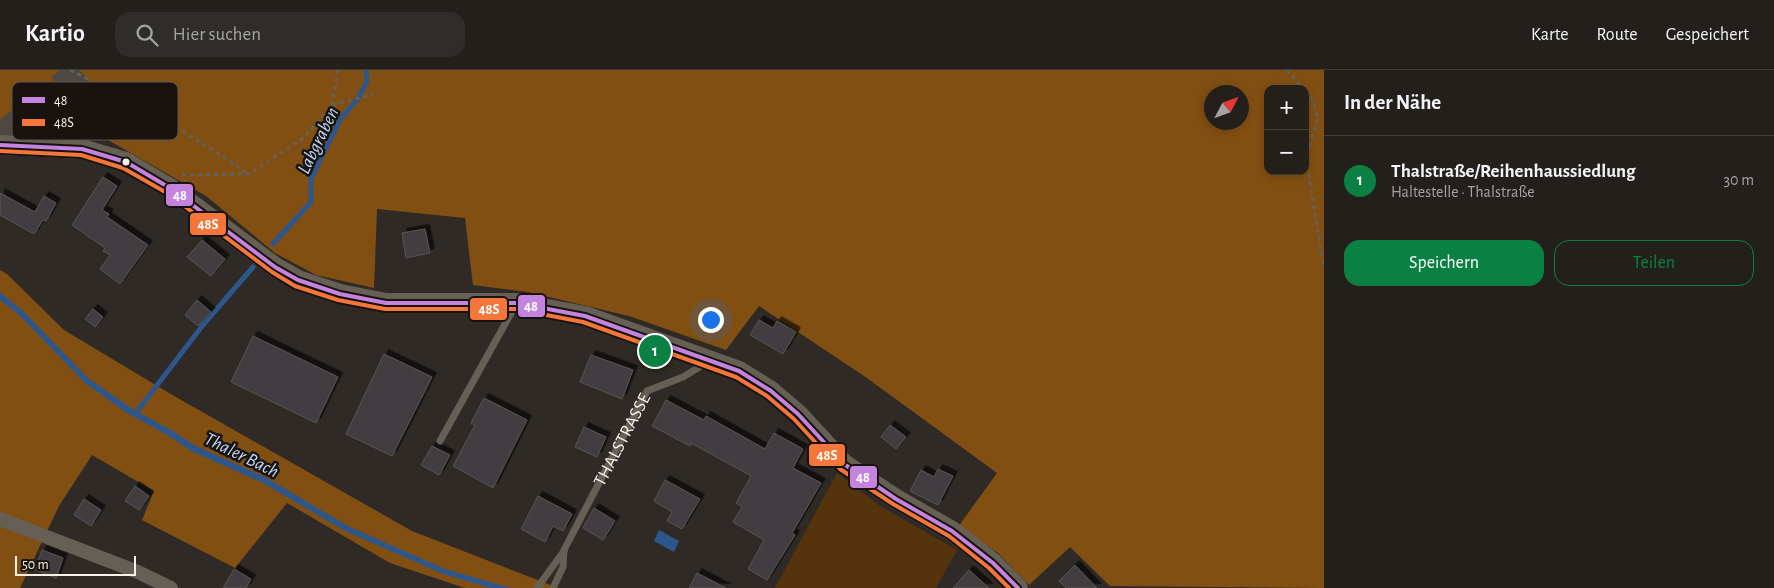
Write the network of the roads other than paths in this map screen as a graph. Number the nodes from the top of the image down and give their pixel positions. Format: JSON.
{"nodes":[{"id":1,"x":0,"y":145,"type":"edge"},
{"id":2,"x":516,"y":303,"type":"junction"},
{"id":3,"x":710,"y":360,"type":"junction"},
{"id":4,"x":440,"y":442,"type":"dead end"},
{"id":5,"x":0,"y":519,"type":"edge"},
{"id":6,"x":564,"y":550,"type":"junction"},
{"id":7,"x":546,"y":573,"type":"junction"},
{"id":8,"x":557,"y":580,"type":"junction"},
{"id":9,"x":171,"y":588,"type":"edge"},
{"id":10,"x":537,"y":588,"type":"edge"},
{"id":11,"x":553,"y":588,"type":"edge"},
{"id":12,"x":1018,"y":588,"type":"edge"}],
"edges":[{"from":1,"to":2,"type":"main road"},
{"from":2,"to":3,"type":"main road"},
{"from":2,"to":4,"type":"lane"},
{"from":3,"to":6,"type":"lane","name":"THALSTRASSE"},
{"from":3,"to":12,"type":"main road"},
{"from":5,"to":9,"type":"street"},
{"from":6,"to":7,"type":"lane","name":"THALSTRASSE"},
{"from":6,"to":8,"type":"lane","name":"THALSTRASSE"},
{"from":7,"to":8,"type":"lane"},
{"from":7,"to":10,"type":"lane","name":"THALSTRASSE"},
{"from":8,"to":11,"type":"lane","name":"THALSTRASSE"}]}
